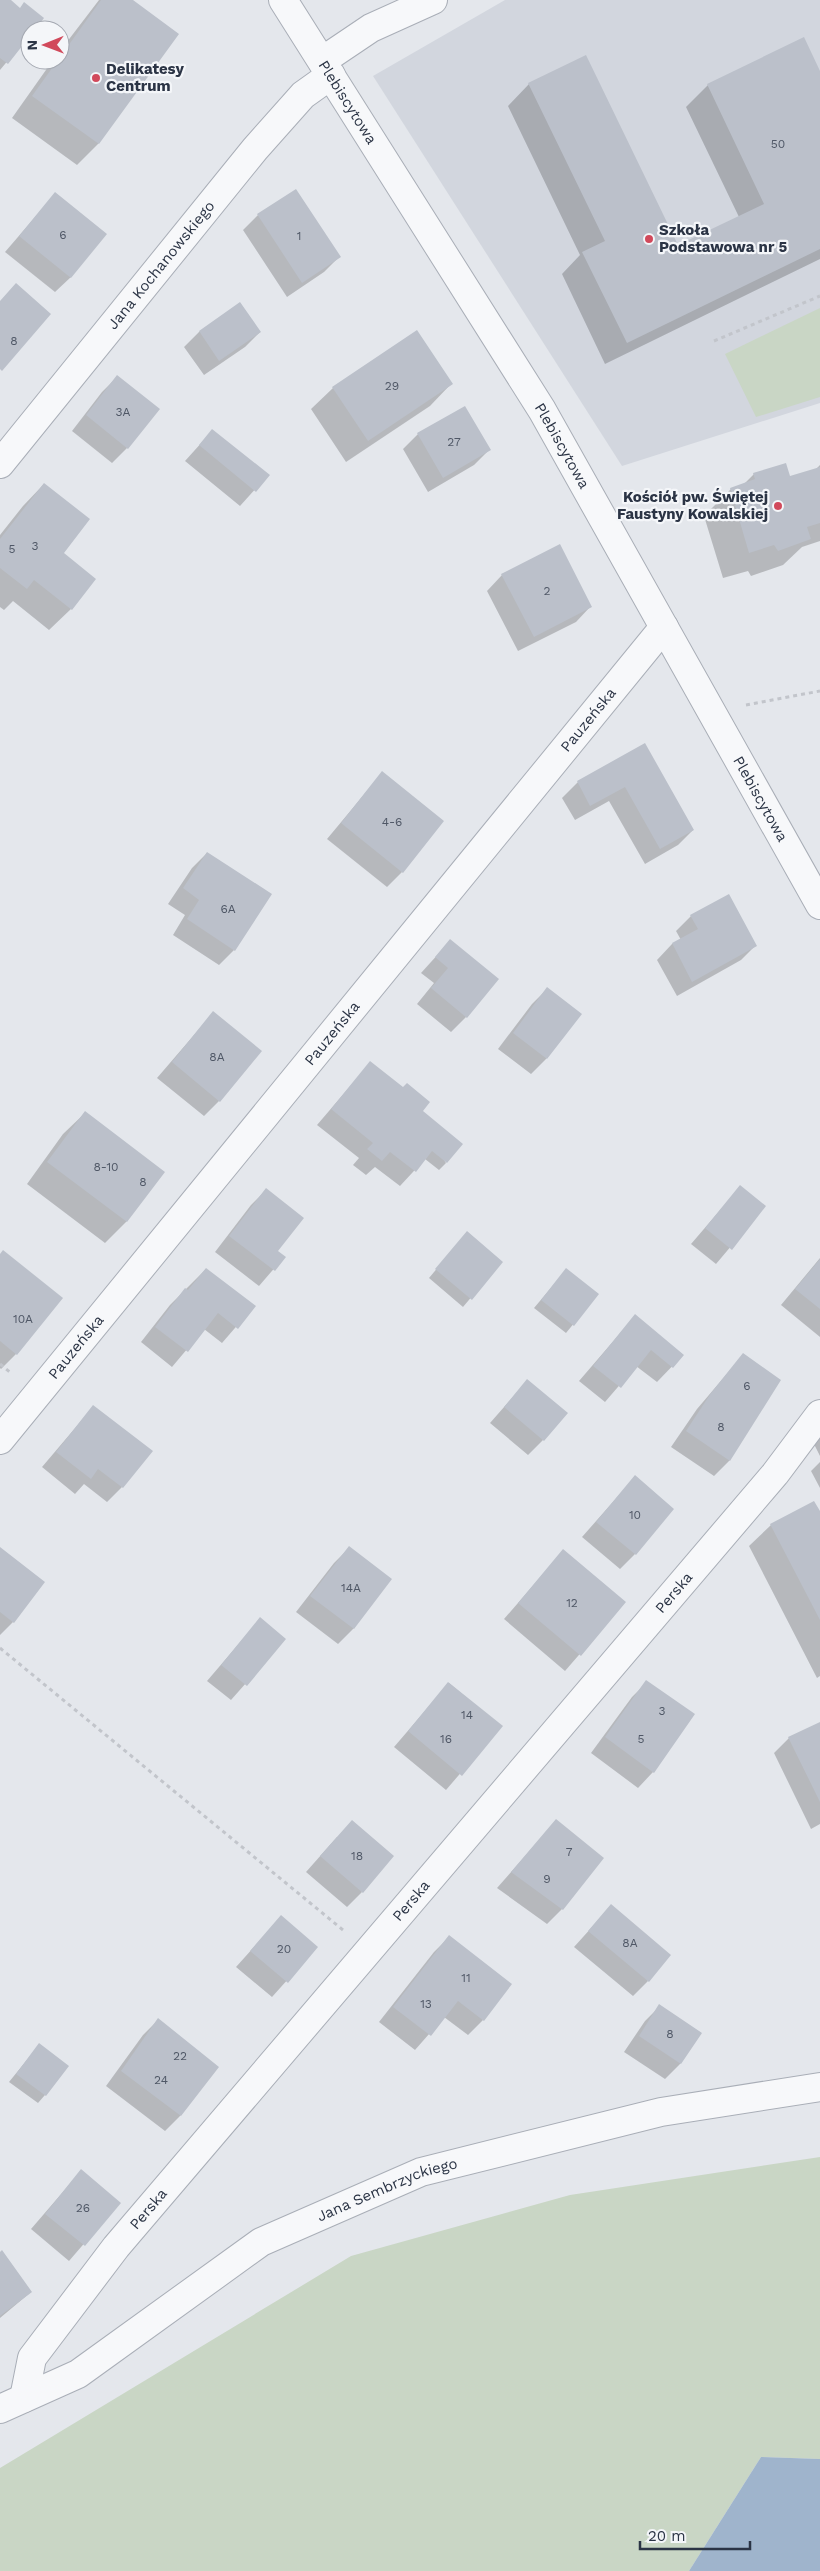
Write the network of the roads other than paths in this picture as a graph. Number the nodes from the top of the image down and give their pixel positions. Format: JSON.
{"nodes":[{"id":1,"x":283,"y":0,"type":"edge"},
{"id":2,"x":432,"y":0,"type":"edge"},
{"id":3,"x":326,"y":68,"type":"junction"},
{"id":4,"x":0,"y":464,"type":"edge"},
{"id":5,"x":664,"y":627,"type":"junction"},
{"id":6,"x":820,"y":904,"type":"edge"},
{"id":7,"x":820,"y":1414,"type":"edge"},
{"id":8,"x":0,"y":1440,"type":"edge"},
{"id":9,"x":820,"y":2086,"type":"edge"},
{"id":10,"x":12,"y":2403,"type":"edge"}],
"edges":[{"from":1,"to":3,"type":"street","name":"Plebiscytowa"},
{"from":2,"to":3,"type":"street","name":"Jana Kochanowskiego"},
{"from":3,"to":4,"type":"street","name":"Jana Kochanowskiego"},
{"from":3,"to":5,"type":"street","name":"Plebiscytowa"},
{"from":5,"to":6,"type":"street","name":"Plebiscytowa"},
{"from":5,"to":8,"type":"street","name":"Pauzeńska"},
{"from":7,"to":10,"type":"street","name":"Perska"},
{"from":9,"to":10,"type":"street","name":"Jana Sembrzyckiego"}]}
